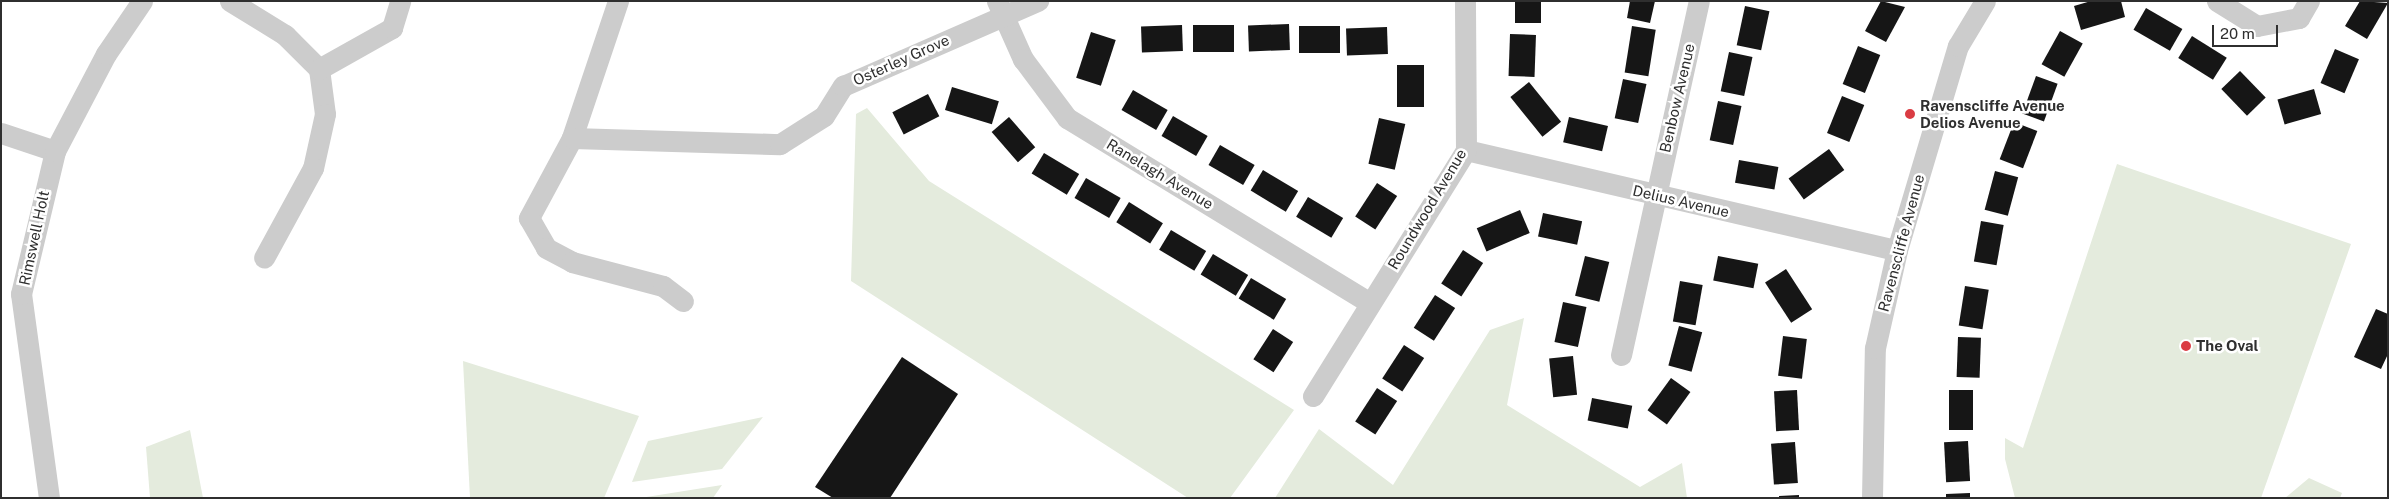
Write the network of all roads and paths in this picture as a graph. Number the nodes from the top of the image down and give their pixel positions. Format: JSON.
{"nodes":[{"id":1,"x":142,"y":1,"type":"edge"},
{"id":2,"x":230,"y":1,"type":"edge"},
{"id":3,"x":400,"y":1,"type":"edge"},
{"id":4,"x":618,"y":1,"type":"edge"},
{"id":5,"x":1038,"y":1,"type":"edge"},
{"id":6,"x":1465,"y":1,"type":"edge"},
{"id":7,"x":1700,"y":1,"type":"edge"},
{"id":8,"x":1985,"y":1,"type":"edge"},
{"id":9,"x":2217,"y":1,"type":"edge"},
{"id":10,"x":2309,"y":1,"type":"edge"},
{"id":11,"x":1000,"y":8,"type":"edge"},
{"id":12,"x":319,"y":69,"type":"junction"},
{"id":13,"x":1,"y":133,"type":"edge"},
{"id":14,"x":572,"y":138,"type":"junction"},
{"id":15,"x":1466,"y":150,"type":"junction"},
{"id":16,"x":55,"y":152,"type":"junction"},
{"id":17,"x":1654,"y":196,"type":"junction"},
{"id":18,"x":1896,"y":250,"type":"junction"},
{"id":19,"x":264,"y":258,"type":"dead end"},
{"id":20,"x":683,"y":301,"type":"dead end"},
{"id":21,"x":1370,"y":303,"type":"junction"},
{"id":22,"x":1621,"y":355,"type":"dead end"},
{"id":23,"x":1314,"y":396,"type":"dead end"},
{"id":24,"x":49,"y":498,"type":"edge"},
{"id":25,"x":1872,"y":498,"type":"edge"}],
"edges":[{"from":1,"to":16,"type":"street","name":"Rimswell Holt"},
{"from":2,"to":12,"type":"street"},
{"from":3,"to":12,"type":"street"},
{"from":4,"to":14,"type":"street"},
{"from":5,"to":11,"type":"street","name":"Osterley Grove"},
{"from":6,"to":15,"type":"street","name":"Roundwood Avenue"},
{"from":7,"to":17,"type":"street","name":"Benbow Avenue"},
{"from":8,"to":18,"type":"street","name":"Ravenscliffe Avenue"},
{"from":9,"to":10,"type":"street"},
{"from":11,"to":14,"type":"street","name":"Osterley Grove"},
{"from":11,"to":21,"type":"street","name":"Ranelagh Avenue"},
{"from":12,"to":19,"type":"street"},
{"from":13,"to":16,"type":"street"},
{"from":14,"to":20,"type":"street"},
{"from":15,"to":17,"type":"street","name":"Delius Avenue"},
{"from":15,"to":21,"type":"street","name":"Roundwood Avenue"},
{"from":16,"to":24,"type":"street","name":"Rimswell Holt"},
{"from":17,"to":18,"type":"street","name":"Delius Avenue"},
{"from":17,"to":22,"type":"street","name":"Benbow Avenue"},
{"from":18,"to":25,"type":"street","name":"Ravenscliffe Avenue"},
{"from":21,"to":23,"type":"street","name":"Roundwood Avenue"}]}
